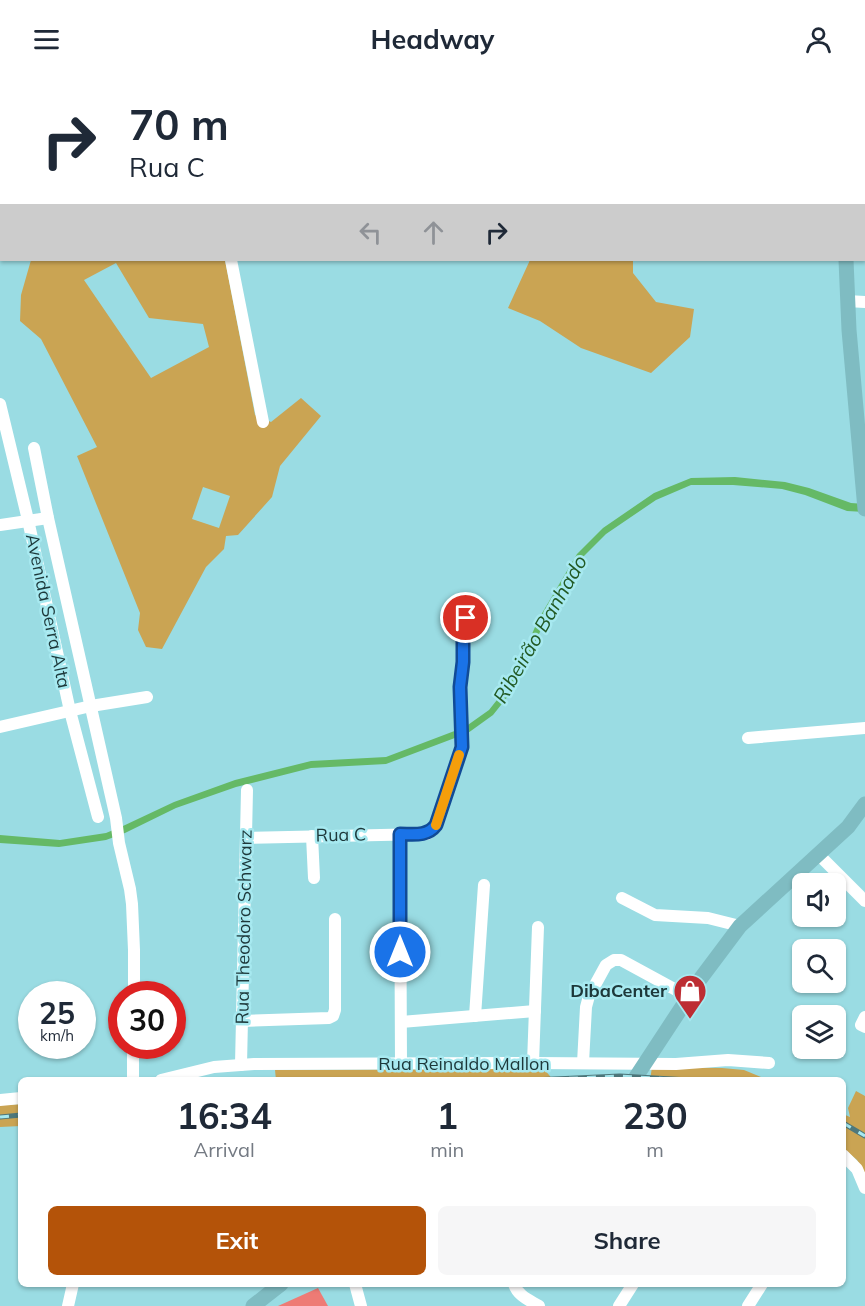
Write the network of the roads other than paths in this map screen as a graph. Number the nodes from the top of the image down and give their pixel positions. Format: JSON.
{"nodes":[{"id":1,"x":231,"y":261,"type":"edge"},
{"id":2,"x":846,"y":261,"type":"edge"},
{"id":3,"x":847,"y":301,"type":"junction"},
{"id":4,"x":865,"y":302,"type":"edge"},
{"id":5,"x":0,"y":404,"type":"edge"},
{"id":6,"x":263,"y":422,"type":"dead end"},
{"id":7,"x":861,"y":431,"type":"edge"},
{"id":8,"x":34,"y":448,"type":"dead end"},
{"id":9,"x":864,"y":503,"type":"edge"},
{"id":10,"x":48,"y":518,"type":"junction"},
{"id":11,"x":28,"y":520,"type":"junction"},
{"id":12,"x":0,"y":525,"type":"edge"},
{"id":13,"x":466,"y":618,"type":"dead end"},
{"id":14,"x":147,"y":697,"type":"dead end"},
{"id":15,"x":91,"y":706,"type":"junction"},
{"id":16,"x":70,"y":711,"type":"junction"},
{"id":17,"x":0,"y":727,"type":"edge"},
{"id":18,"x":865,"y":728,"type":"edge"},
{"id":19,"x":748,"y":738,"type":"dead end"},
{"id":20,"x":247,"y":790,"type":"dead end"},
{"id":21,"x":865,"y":804,"type":"edge"},
{"id":22,"x":98,"y":817,"type":"dead end"},
{"id":23,"x":400,"y":834,"type":"junction"},
{"id":24,"x":312,"y":836,"type":"junction"},
{"id":25,"x":246,"y":838,"type":"junction"},
{"id":26,"x":819,"y":855,"type":"junction"},
{"id":27,"x":314,"y":878,"type":"dead end"},
{"id":28,"x":484,"y":885,"type":"dead end"},
{"id":29,"x":622,"y":898,"type":"dead end"},
{"id":30,"x":865,"y":901,"type":"edge"},
{"id":31,"x":335,"y":919,"type":"dead end"},
{"id":32,"x":740,"y":926,"type":"junction"},
{"id":33,"x":538,"y":927,"type":"dead end"},
{"id":34,"x":134,"y":981,"type":"edge"},
{"id":35,"x":689,"y":997,"type":"junction"},
{"id":36,"x":535,"y":1011,"type":"junction"},
{"id":37,"x":475,"y":1016,"type":"junction"},
{"id":38,"x":242,"y":1021,"type":"junction"},
{"id":39,"x":400,"y":1022,"type":"junction"},
{"id":40,"x":133,"y":1059,"type":"edge"},
{"id":41,"x":533,"y":1063,"type":"junction"},
{"id":42,"x":582,"y":1063,"type":"junction"},
{"id":43,"x":769,"y":1063,"type":"dead end"},
{"id":44,"x":401,"y":1064,"type":"junction"},
{"id":45,"x":643,"y":1064,"type":"junction"},
{"id":46,"x":242,"y":1065,"type":"junction"},
{"id":47,"x":133,"y":1077,"type":"edge"},
{"id":48,"x":173,"y":1077,"type":"edge"},
{"id":49,"x":636,"y":1077,"type":"edge"},
{"id":50,"x":18,"y":1098,"type":"edge"},
{"id":51,"x":0,"y":1100,"type":"edge"},
{"id":52,"x":846,"y":1158,"type":"edge"},
{"id":53,"x":865,"y":1188,"type":"edge"},
{"id":54,"x":72,"y":1287,"type":"edge"},
{"id":55,"x":277,"y":1287,"type":"edge"},
{"id":56,"x":356,"y":1287,"type":"edge"},
{"id":57,"x":516,"y":1287,"type":"edge"},
{"id":58,"x":631,"y":1287,"type":"edge"},
{"id":59,"x":760,"y":1287,"type":"edge"},
{"id":60,"x":68,"y":1306,"type":"edge"},
{"id":61,"x":253,"y":1306,"type":"edge"},
{"id":62,"x":361,"y":1306,"type":"edge"},
{"id":63,"x":539,"y":1306,"type":"edge"},
{"id":64,"x":619,"y":1306,"type":"edge"},
{"id":65,"x":748,"y":1306,"type":"edge"}],
"edges":[{"from":1,"to":6,"type":"street"},
{"from":2,"to":3,"type":"main road"},
{"from":3,"to":4,"type":"street"},
{"from":3,"to":7,"type":"main road"},
{"from":5,"to":11,"type":"street","name":"Avenida Serra Alta"},
{"from":7,"to":9,"type":"main road"},
{"from":8,"to":10,"type":"street","name":"Avenida Serra Alta"},
{"from":10,"to":11,"type":"street"},
{"from":10,"to":15,"type":"street","name":"Avenida Serra Alta"},
{"from":11,"to":12,"type":"street"},
{"from":11,"to":16,"type":"street","name":"Avenida Serra Alta"},
{"from":13,"to":23,"type":"street","name":"Rua C"},
{"from":14,"to":15,"type":"street"},
{"from":15,"to":16,"type":"street"},
{"from":15,"to":34,"type":"street","name":"Avenida Serra Alta"},
{"from":16,"to":17,"type":"street"},
{"from":16,"to":22,"type":"street","name":"Avenida Serra Alta"},
{"from":18,"to":19,"type":"street"},
{"from":20,"to":25,"type":"street","name":"Rua Theodoro Schwarz"},
{"from":21,"to":26,"type":"main road"},
{"from":23,"to":24,"type":"street","name":"Rua C"},
{"from":23,"to":39,"type":"street"},
{"from":24,"to":25,"type":"street","name":"Rua C"},
{"from":24,"to":27,"type":"street"},
{"from":25,"to":38,"type":"street","name":"Rua Theodoro Schwarz"},
{"from":26,"to":30,"type":"street"},
{"from":26,"to":32,"type":"main road"},
{"from":28,"to":37,"type":"street"},
{"from":29,"to":32,"type":"street"},
{"from":31,"to":38,"type":"street"},
{"from":32,"to":35,"type":"main road"},
{"from":33,"to":36,"type":"street"},
{"from":35,"to":42,"type":"street"},
{"from":35,"to":45,"type":"main road"},
{"from":36,"to":37,"type":"street"},
{"from":36,"to":41,"type":"street"},
{"from":37,"to":39,"type":"street"},
{"from":38,"to":46,"type":"street","name":"Rua Theodoro Schwarz"},
{"from":39,"to":44,"type":"street"},
{"from":40,"to":47,"type":"street"},
{"from":41,"to":42,"type":"street","name":"Rua Reinaldo Mallon"},
{"from":41,"to":44,"type":"street","name":"Rua Reinaldo Mallon"},
{"from":42,"to":45,"type":"street","name":"Rua Reinaldo Mallon"},
{"from":43,"to":45,"type":"street","name":"Rua Reinaldo Mallon"},
{"from":44,"to":46,"type":"street","name":"Rua Reinaldo Mallon"},
{"from":45,"to":49,"type":"main road"},
{"from":46,"to":48,"type":"street","name":"Rua Reinaldo Mallon"},
{"from":50,"to":51,"type":"street"},
{"from":52,"to":53,"type":"street"},
{"from":54,"to":60,"type":"street"},
{"from":55,"to":61,"type":"main road"},
{"from":56,"to":62,"type":"street"},
{"from":57,"to":63,"type":"street"},
{"from":58,"to":64,"type":"street"},
{"from":59,"to":65,"type":"street"}]}
